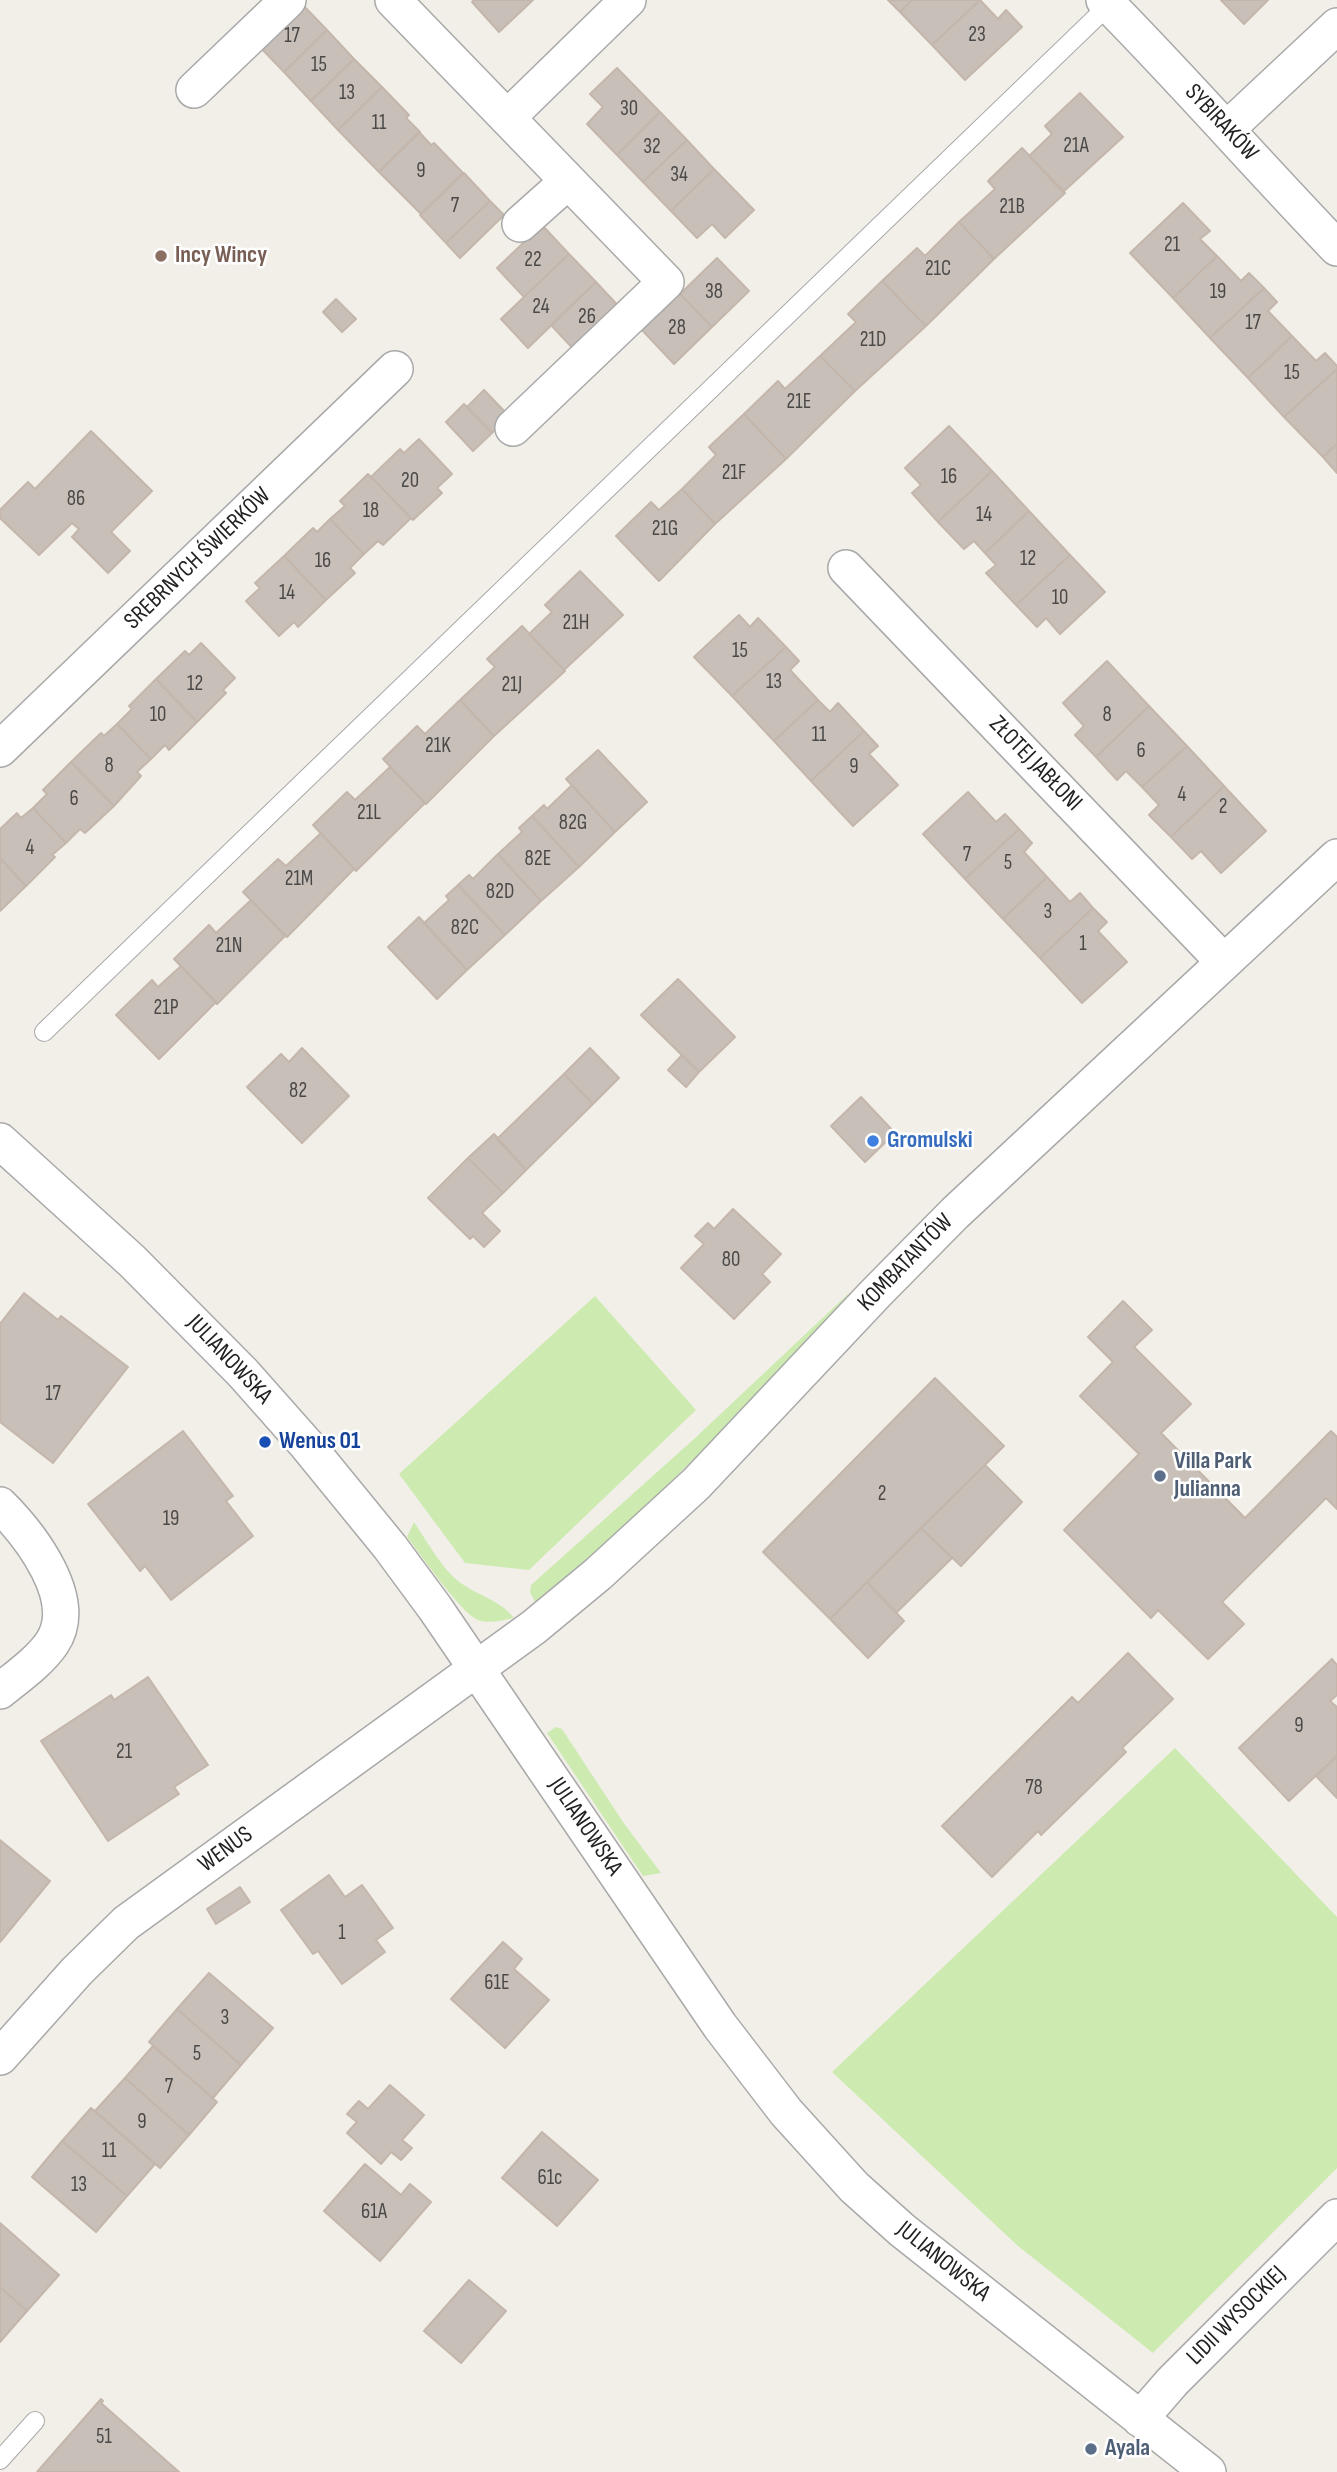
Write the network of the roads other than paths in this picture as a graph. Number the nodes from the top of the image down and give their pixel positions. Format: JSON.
{"nodes":[{"id":1,"x":288,"y":0,"type":"edge"},
{"id":2,"x":393,"y":0,"type":"edge"},
{"id":3,"x":628,"y":0,"type":"edge"},
{"id":4,"x":1109,"y":2,"type":"edge"},
{"id":5,"x":1337,"y":26,"type":"edge"},
{"id":6,"x":194,"y":90,"type":"dead end"},
{"id":7,"x":507,"y":118,"type":"junction"},
{"id":8,"x":1228,"y":128,"type":"junction"},
{"id":9,"x":567,"y":181,"type":"junction"},
{"id":10,"x":520,"y":224,"type":"dead end"},
{"id":11,"x":1337,"y":248,"type":"edge"},
{"id":12,"x":395,"y":369,"type":"dead end"},
{"id":13,"x":513,"y":428,"type":"dead end"},
{"id":14,"x":846,"y":568,"type":"dead end"},
{"id":15,"x":0,"y":749,"type":"edge"},
{"id":16,"x":1337,"y":857,"type":"edge"},
{"id":17,"x":1223,"y":961,"type":"junction"},
{"id":18,"x":44,"y":1032,"type":"dead end"},
{"id":19,"x":0,"y":1141,"type":"edge"},
{"id":20,"x":0,"y":1505,"type":"edge"},
{"id":21,"x":477,"y":1669,"type":"junction"},
{"id":22,"x":0,"y":1691,"type":"edge"},
{"id":23,"x":0,"y":2057,"type":"edge"},
{"id":24,"x":1337,"y":2217,"type":"edge"},
{"id":25,"x":1140,"y":2419,"type":"junction"},
{"id":26,"x":35,"y":2421,"type":"dead end"},
{"id":27,"x":0,"y":2460,"type":"edge"},
{"id":28,"x":1208,"y":2472,"type":"edge"}],
"edges":[{"from":1,"to":6,"type":"street"},
{"from":2,"to":7,"type":"street"},
{"from":3,"to":7,"type":"street"},
{"from":4,"to":8,"type":"street","name":"SYBIRAKÓW"},
{"from":4,"to":18,"type":"lane"},
{"from":5,"to":8,"type":"street"},
{"from":7,"to":9,"type":"street"},
{"from":8,"to":11,"type":"street","name":"SYBIRAKÓW"},
{"from":9,"to":10,"type":"street"},
{"from":9,"to":13,"type":"street"},
{"from":12,"to":15,"type":"street","name":"SREBRNYCH ŚWIERKÓW"},
{"from":14,"to":17,"type":"street","name":"ZŁOTEJ JABŁONI"},
{"from":16,"to":17,"type":"street","name":"KOMBATANTÓW"},
{"from":17,"to":21,"type":"street","name":"KOMBATANTÓW"},
{"from":19,"to":21,"type":"street","name":"JULIANOWSKA"},
{"from":20,"to":22,"type":"street"},
{"from":21,"to":23,"type":"street","name":"WENUS"},
{"from":21,"to":25,"type":"street","name":"JULIANOWSKA"},
{"from":24,"to":25,"type":"street","name":"LIDII WYSOCKIEJ"},
{"from":25,"to":28,"type":"street","name":"JULIANOWSKA"},
{"from":26,"to":27,"type":"lane"}]}
